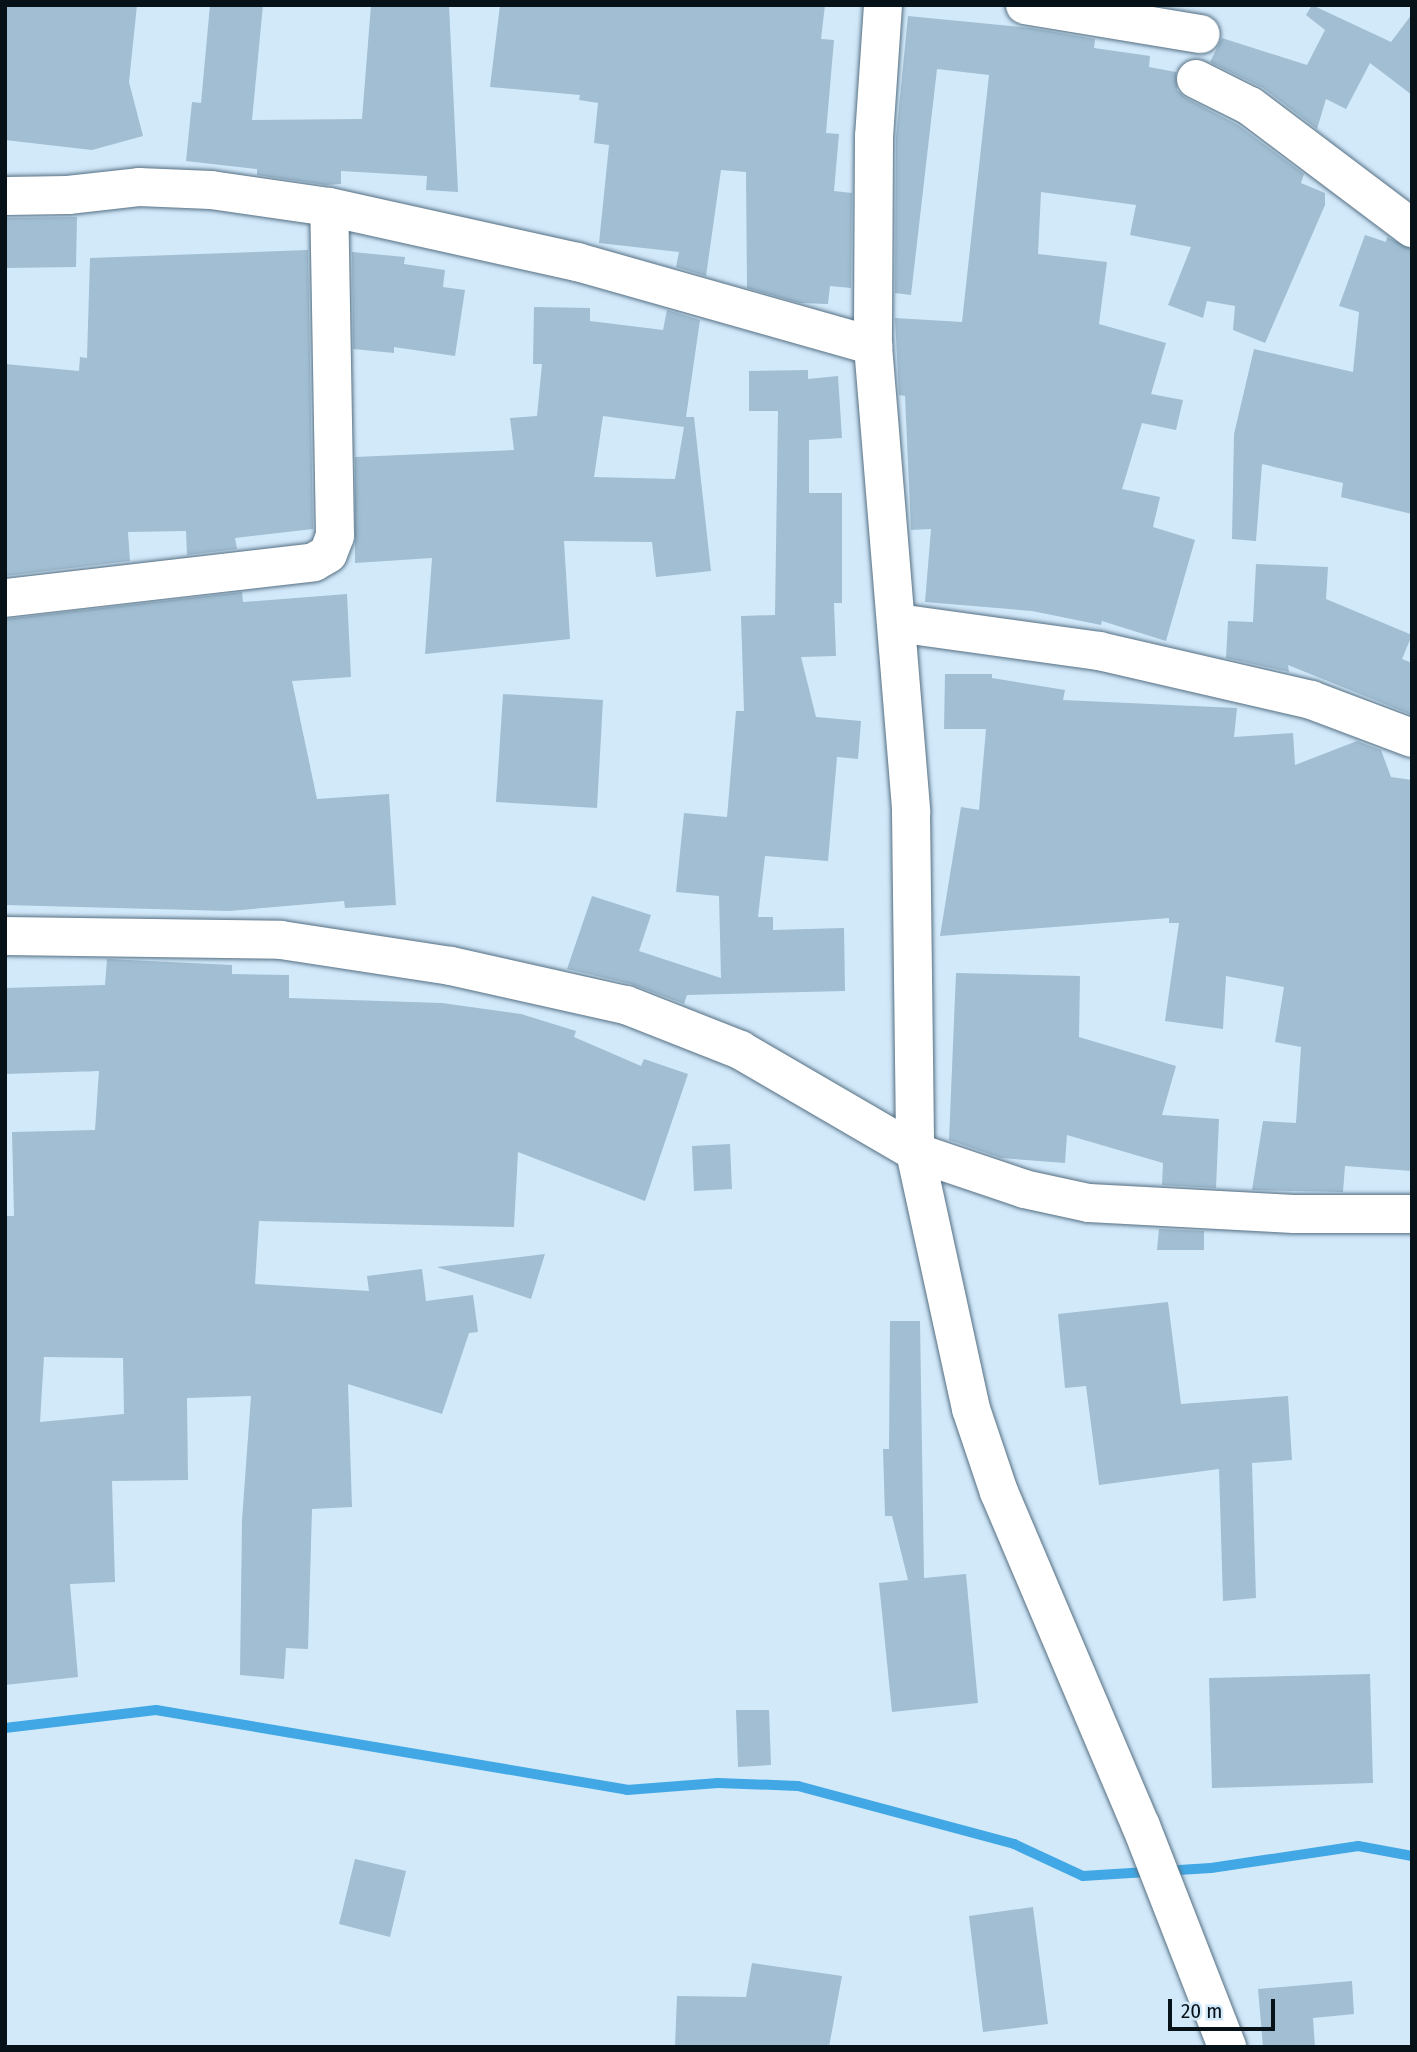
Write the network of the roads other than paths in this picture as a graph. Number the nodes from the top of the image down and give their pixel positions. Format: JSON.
{"nodes":[{"id":1,"x":883,"y":5,"type":"edge"},
{"id":2,"x":1025,"y":5,"type":"edge"},
{"id":3,"x":1201,"y":34,"type":"dead end"},
{"id":4,"x":1196,"y":79,"type":"dead end"},
{"id":5,"x":5,"y":196,"type":"edge"},
{"id":6,"x":329,"y":207,"type":"junction"},
{"id":7,"x":1412,"y":228,"type":"edge"},
{"id":8,"x":873,"y":346,"type":"junction"},
{"id":9,"x":5,"y":598,"type":"edge"},
{"id":10,"x":897,"y":624,"type":"junction"},
{"id":11,"x":1412,"y":738,"type":"edge"},
{"id":12,"x":5,"y":936,"type":"edge"},
{"id":13,"x":915,"y":1152,"type":"junction"},
{"id":14,"x":1412,"y":1214,"type":"edge"},
{"id":15,"x":1227,"y":2047,"type":"edge"}],
"edges":[{"from":1,"to":8,"type":"street"},
{"from":2,"to":3,"type":"street"},
{"from":4,"to":7,"type":"street"},
{"from":5,"to":6,"type":"street"},
{"from":6,"to":8,"type":"street"},
{"from":6,"to":9,"type":"street"},
{"from":8,"to":10,"type":"street"},
{"from":10,"to":11,"type":"street"},
{"from":10,"to":13,"type":"street"},
{"from":12,"to":13,"type":"street"},
{"from":13,"to":14,"type":"street"},
{"from":13,"to":15,"type":"street"}]}
